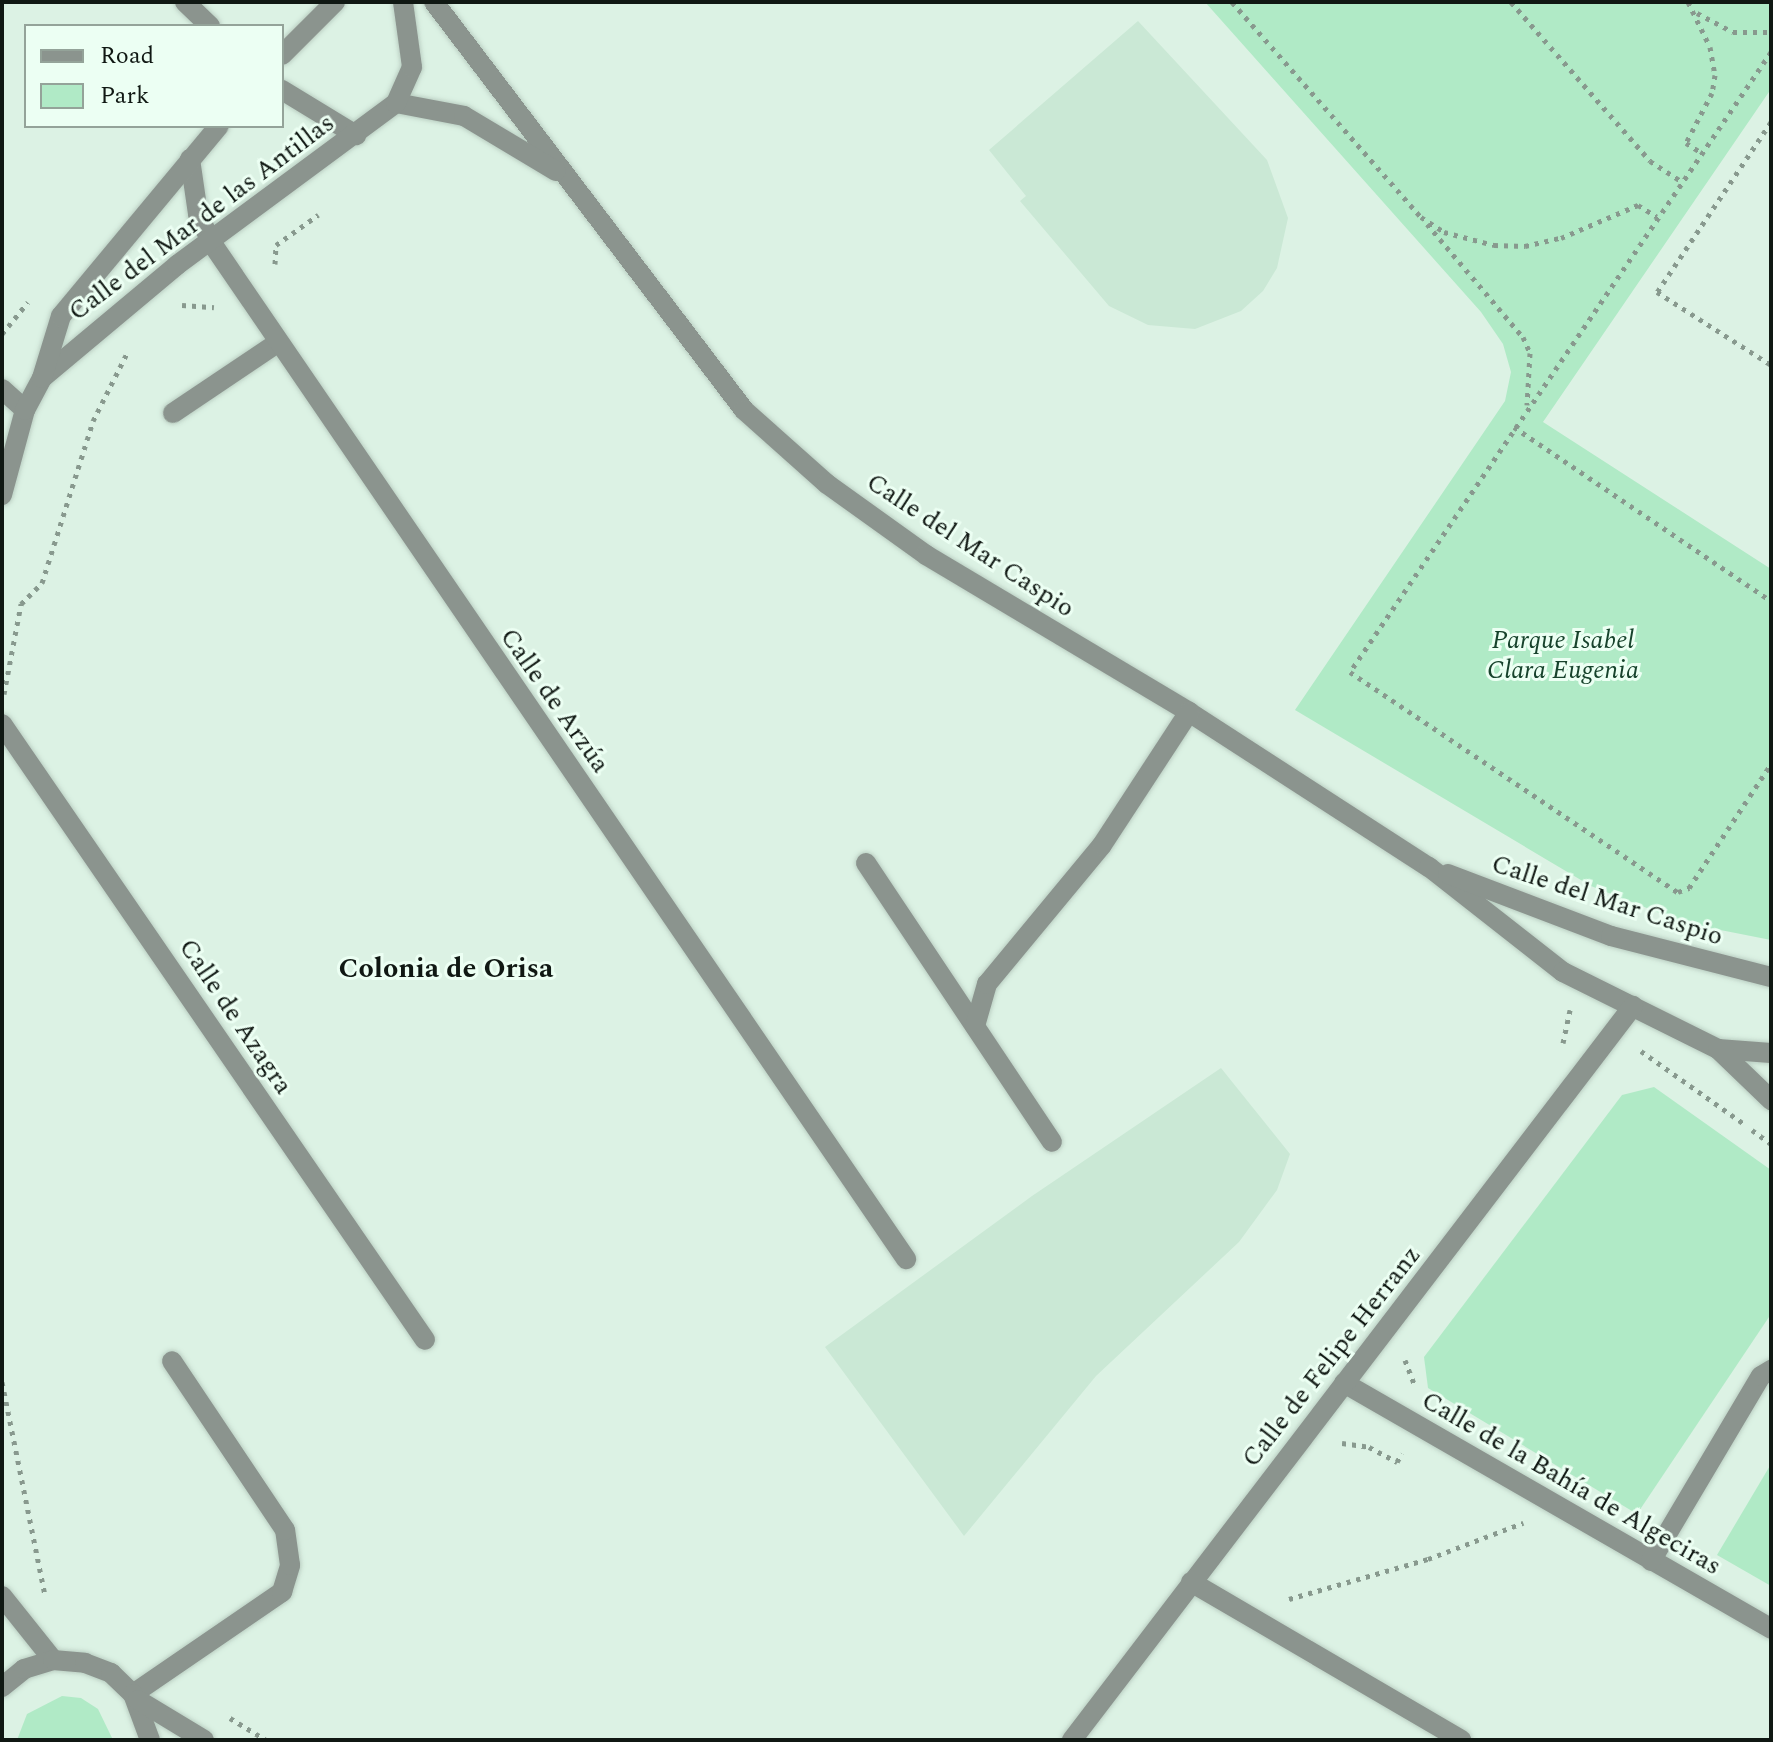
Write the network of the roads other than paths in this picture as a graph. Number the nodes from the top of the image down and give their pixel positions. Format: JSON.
{"nodes":[{"id":1,"x":185,"y":2,"type":"edge"},
{"id":2,"x":335,"y":2,"type":"edge"},
{"id":3,"x":403,"y":2,"type":"edge"},
{"id":4,"x":434,"y":2,"type":"edge"},
{"id":5,"x":208,"y":24,"type":"edge"},
{"id":6,"x":284,"y":53,"type":"edge"},
{"id":7,"x":284,"y":91,"type":"edge"},
{"id":8,"x":396,"y":103,"type":"junction"},
{"id":9,"x":217,"y":128,"type":"edge"},
{"id":10,"x":356,"y":135,"type":"junction"},
{"id":11,"x":190,"y":159,"type":"junction"},
{"id":12,"x":564,"y":176,"type":"junction"},
{"id":13,"x":211,"y":242,"type":"junction"},
{"id":14,"x":277,"y":343,"type":"junction"},
{"id":15,"x":42,"y":378,"type":"junction"},
{"id":16,"x":2,"y":389,"type":"edge"},
{"id":17,"x":25,"y":410,"type":"junction"},
{"id":18,"x":173,"y":413,"type":"dead end"},
{"id":19,"x":2,"y":495,"type":"edge"},
{"id":20,"x":1189,"y":712,"type":"junction"},
{"id":21,"x":2,"y":724,"type":"edge"},
{"id":22,"x":866,"y":863,"type":"dead end"},
{"id":23,"x":1429,"y":867,"type":"junction"},
{"id":24,"x":1771,"y":977,"type":"edge"},
{"id":25,"x":1633,"y":1006,"type":"junction"},
{"id":26,"x":975,"y":1026,"type":"junction"},
{"id":27,"x":1718,"y":1049,"type":"junction"},
{"id":28,"x":1771,"y":1053,"type":"edge"},
{"id":29,"x":1771,"y":1100,"type":"edge"},
{"id":30,"x":1052,"y":1142,"type":"dead end"},
{"id":31,"x":906,"y":1259,"type":"dead end"},
{"id":32,"x":425,"y":1340,"type":"dead end"},
{"id":33,"x":172,"y":1361,"type":"dead end"},
{"id":34,"x":1771,"y":1370,"type":"edge"},
{"id":35,"x":1344,"y":1383,"type":"junction"},
{"id":36,"x":1651,"y":1561,"type":"junction"},
{"id":37,"x":1191,"y":1582,"type":"junction"},
{"id":38,"x":2,"y":1596,"type":"edge"},
{"id":39,"x":1771,"y":1629,"type":"edge"},
{"id":40,"x":53,"y":1660,"type":"junction"},
{"id":41,"x":2,"y":1687,"type":"edge"},
{"id":42,"x":136,"y":1697,"type":"junction"},
{"id":43,"x":150,"y":1740,"type":"edge"},
{"id":44,"x":204,"y":1740,"type":"edge"},
{"id":45,"x":1072,"y":1740,"type":"edge"},
{"id":46,"x":1461,"y":1740,"type":"edge"}],
"edges":[{"from":1,"to":5,"type":"street"},
{"from":2,"to":6,"type":"street"},
{"from":3,"to":8,"type":"street"},
{"from":4,"to":12,"type":"street","name":"Calle del Mar Caspio"},
{"from":7,"to":10,"type":"street"},
{"from":8,"to":10,"type":"street","name":"Calle del Mar de las Antillas"},
{"from":8,"to":12,"type":"street","name":"Calle del Mar Caspio"},
{"from":9,"to":11,"type":"street","name":"Calle del Mar de las Antillas"},
{"from":10,"to":13,"type":"street","name":"Calle del Mar de las Antillas"},
{"from":11,"to":13,"type":"street","name":"Calle de Arzúa"},
{"from":11,"to":15,"type":"street","name":"Calle del Mar de las Antillas"},
{"from":12,"to":20,"type":"street","name":"Calle del Mar Caspio"},
{"from":13,"to":14,"type":"street","name":"Calle de Arzúa"},
{"from":13,"to":15,"type":"street","name":"Calle del Mar de las Antillas"},
{"from":14,"to":18,"type":"street"},
{"from":14,"to":31,"type":"street","name":"Calle de Arzúa"},
{"from":15,"to":17,"type":"street","name":"Calle del Mar de las Antillas"},
{"from":16,"to":17,"type":"street"},
{"from":17,"to":19,"type":"street","name":"Calle del Mar de las Antillas"},
{"from":20,"to":23,"type":"street","name":"Calle del Mar Caspio"},
{"from":20,"to":26,"type":"street"},
{"from":21,"to":32,"type":"street","name":"Calle de Azagra"},
{"from":22,"to":26,"type":"street"},
{"from":23,"to":24,"type":"street","name":"Calle del Mar Caspio"},
{"from":23,"to":25,"type":"street","name":"Calle del Mar Caspio"},
{"from":25,"to":27,"type":"street","name":"Calle del Mar Caspio"},
{"from":25,"to":35,"type":"street","name":"Calle de Felipe Herranz"},
{"from":26,"to":30,"type":"street"},
{"from":27,"to":28,"type":"street","name":"Calle del Mar Caspio"},
{"from":27,"to":29,"type":"street"},
{"from":33,"to":42,"type":"street"},
{"from":34,"to":36,"type":"street"},
{"from":35,"to":36,"type":"street","name":"Calle de la Bahía de Algeciras"},
{"from":35,"to":37,"type":"street","name":"Calle de Felipe Herranz"},
{"from":36,"to":39,"type":"street","name":"Calle de la Bahía de Algeciras"},
{"from":37,"to":45,"type":"street","name":"Calle de Felipe Herranz"},
{"from":37,"to":46,"type":"street"},
{"from":38,"to":40,"type":"street"},
{"from":40,"to":41,"type":"street"},
{"from":40,"to":42,"type":"street"},
{"from":42,"to":43,"type":"street"},
{"from":42,"to":44,"type":"street"}]}
